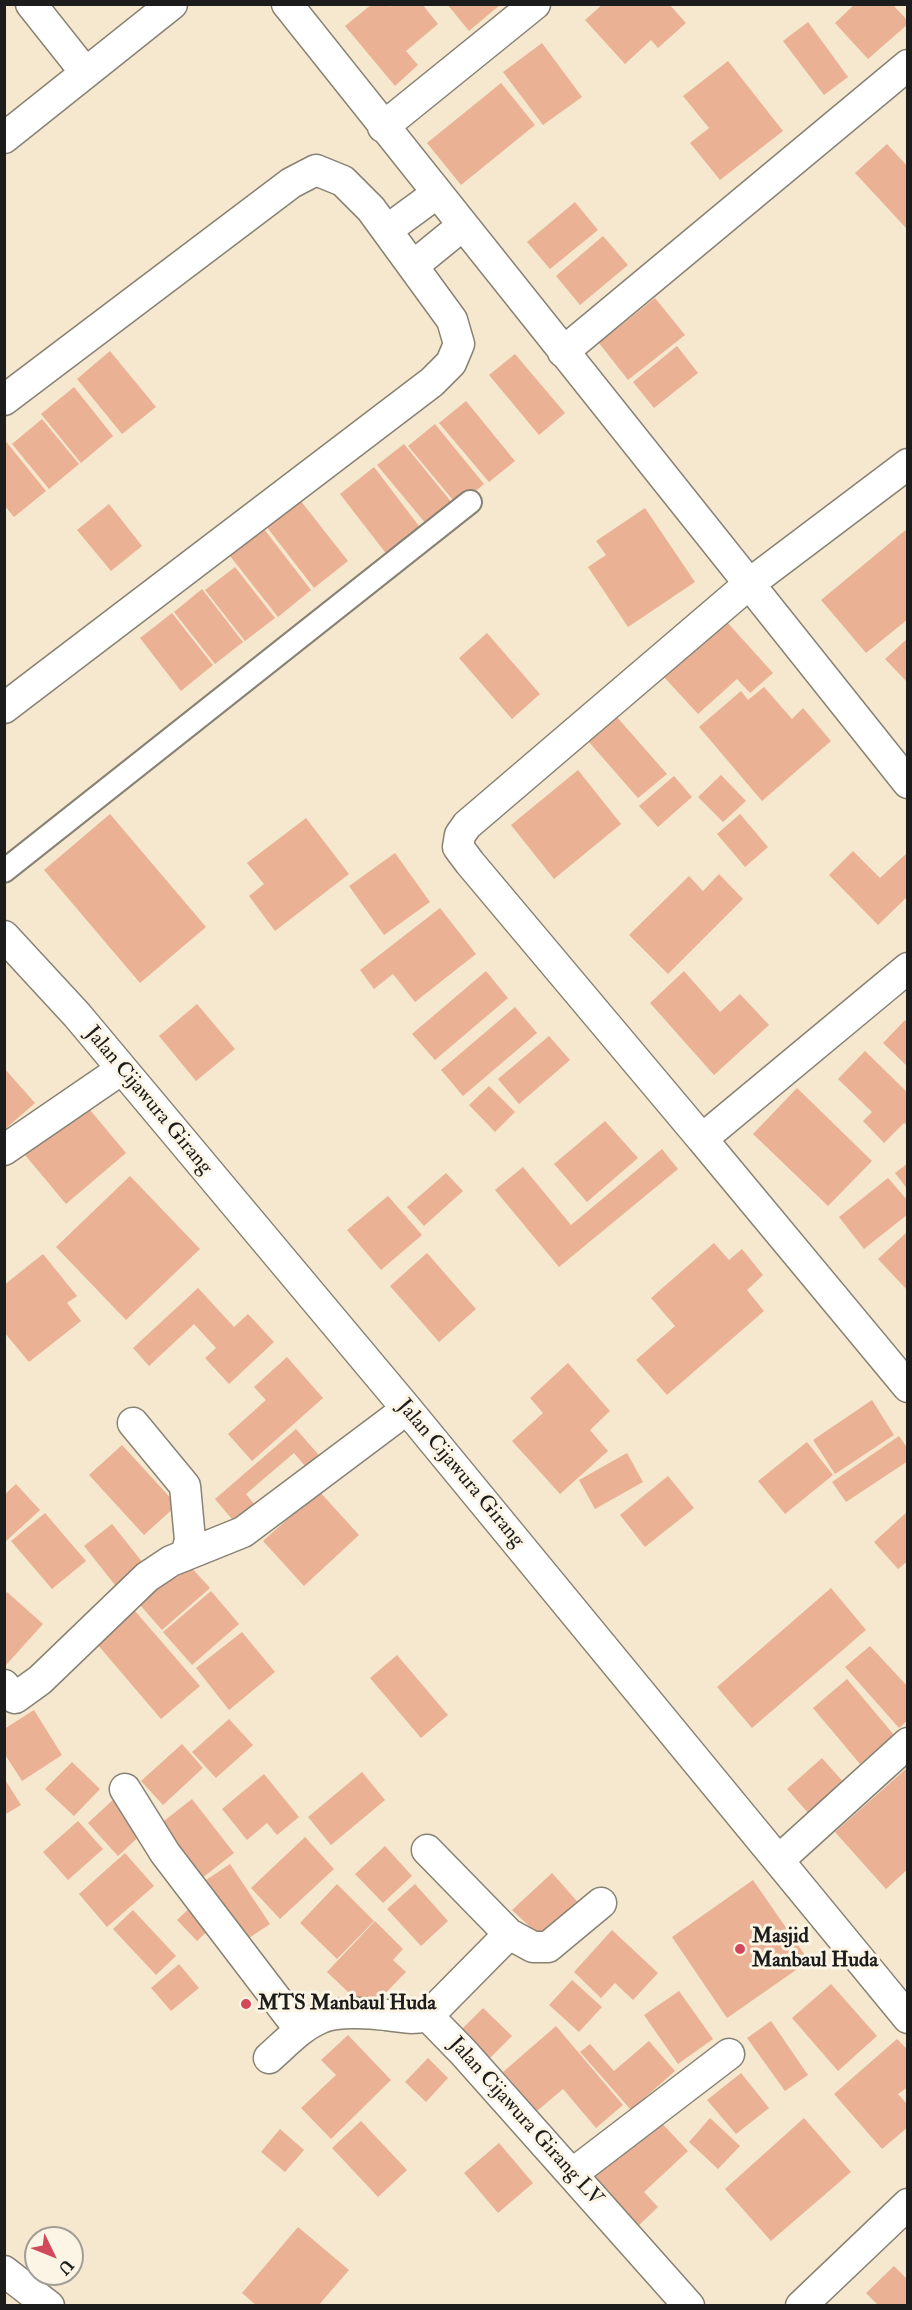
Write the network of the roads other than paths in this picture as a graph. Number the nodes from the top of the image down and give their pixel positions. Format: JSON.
{"nodes":[{"id":1,"x":31,"y":4,"type":"edge"},
{"id":2,"x":172,"y":4,"type":"edge"},
{"id":3,"x":287,"y":4,"type":"edge"},
{"id":4,"x":535,"y":4,"type":"edge"},
{"id":5,"x":908,"y":65,"type":"edge"},
{"id":6,"x":85,"y":72,"type":"junction"},
{"id":7,"x":383,"y":127,"type":"junction"},
{"id":8,"x":4,"y":138,"type":"edge"},
{"id":9,"x":436,"y":194,"type":"junction"},
{"id":10,"x":462,"y":226,"type":"junction"},
{"id":11,"x":387,"y":230,"type":"junction"},
{"id":12,"x":414,"y":266,"type":"junction"},
{"id":13,"x":563,"y":352,"type":"junction"},
{"id":14,"x":4,"y":400,"type":"edge"},
{"id":15,"x":908,"y":464,"type":"edge"},
{"id":16,"x":470,"y":502,"type":"dead end"},
{"id":17,"x":749,"y":585,"type":"junction"},
{"id":18,"x":4,"y":708,"type":"edge"},
{"id":19,"x":908,"y":783,"type":"edge"},
{"id":20,"x":4,"y":871,"type":"edge"},
{"id":21,"x":4,"y":936,"type":"edge"},
{"id":22,"x":908,"y":968,"type":"edge"},
{"id":23,"x":122,"y":1069,"type":"junction"},
{"id":24,"x":702,"y":1139,"type":"junction"},
{"id":25,"x":4,"y":1150,"type":"edge"},
{"id":26,"x":908,"y":1387,"type":"edge"},
{"id":27,"x":407,"y":1409,"type":"junction"},
{"id":28,"x":133,"y":1423,"type":"dead end"},
{"id":29,"x":186,"y":1555,"type":"junction"},
{"id":30,"x":8,"y":1696,"type":"edge"},
{"id":31,"x":908,"y":1743,"type":"edge"},
{"id":32,"x":125,"y":1789,"type":"dead end"},
{"id":33,"x":427,"y":1850,"type":"dead end"},
{"id":34,"x":779,"y":1860,"type":"junction"},
{"id":35,"x":600,"y":1903,"type":"dead end"},
{"id":36,"x":509,"y":1934,"type":"junction"},
{"id":37,"x":428,"y":2016,"type":"junction"},
{"id":38,"x":908,"y":2018,"type":"edge"},
{"id":39,"x":300,"y":2030,"type":"junction"},
{"id":40,"x":729,"y":2054,"type":"dead end"},
{"id":41,"x":269,"y":2058,"type":"dead end"},
{"id":42,"x":572,"y":2174,"type":"junction"},
{"id":43,"x":908,"y":2204,"type":"edge"},
{"id":44,"x":4,"y":2271,"type":"edge"},
{"id":45,"x":49,"y":2306,"type":"edge"},
{"id":46,"x":689,"y":2306,"type":"edge"},
{"id":47,"x":801,"y":2306,"type":"edge"}],
"edges":[{"from":1,"to":6,"type":"street"},
{"from":2,"to":6,"type":"street"},
{"from":3,"to":7,"type":"street"},
{"from":4,"to":7,"type":"street"},
{"from":5,"to":13,"type":"street"},
{"from":6,"to":8,"type":"street"},
{"from":7,"to":9,"type":"street"},
{"from":9,"to":10,"type":"street"},
{"from":9,"to":11,"type":"street"},
{"from":10,"to":12,"type":"street"},
{"from":10,"to":13,"type":"street"},
{"from":11,"to":12,"type":"street"},
{"from":11,"to":14,"type":"street"},
{"from":12,"to":18,"type":"street"},
{"from":13,"to":17,"type":"street"},
{"from":15,"to":17,"type":"street"},
{"from":16,"to":20,"type":"street"},
{"from":17,"to":19,"type":"street"},
{"from":17,"to":24,"type":"street"},
{"from":21,"to":23,"type":"street","name":"Jalan Cijawura Girang"},
{"from":22,"to":24,"type":"street"},
{"from":23,"to":25,"type":"street"},
{"from":23,"to":27,"type":"street","name":"Jalan Cijawura Girang"},
{"from":24,"to":26,"type":"street"},
{"from":27,"to":29,"type":"street"},
{"from":27,"to":34,"type":"street","name":"Jalan Cijawura Girang"},
{"from":28,"to":29,"type":"street"},
{"from":29,"to":30,"type":"street"},
{"from":31,"to":34,"type":"street"},
{"from":32,"to":39,"type":"street"},
{"from":33,"to":36,"type":"street"},
{"from":34,"to":38,"type":"street","name":"Jalan Cijawura Girang"},
{"from":35,"to":36,"type":"street"},
{"from":36,"to":37,"type":"street"},
{"from":37,"to":39,"type":"street"},
{"from":37,"to":42,"type":"street","name":"Jalan Cijawura Girang LV"},
{"from":39,"to":41,"type":"street"},
{"from":40,"to":42,"type":"street"},
{"from":42,"to":46,"type":"street","name":"Jalan Cijawura Girang LV"},
{"from":43,"to":47,"type":"street"},
{"from":44,"to":45,"type":"street"}]}
